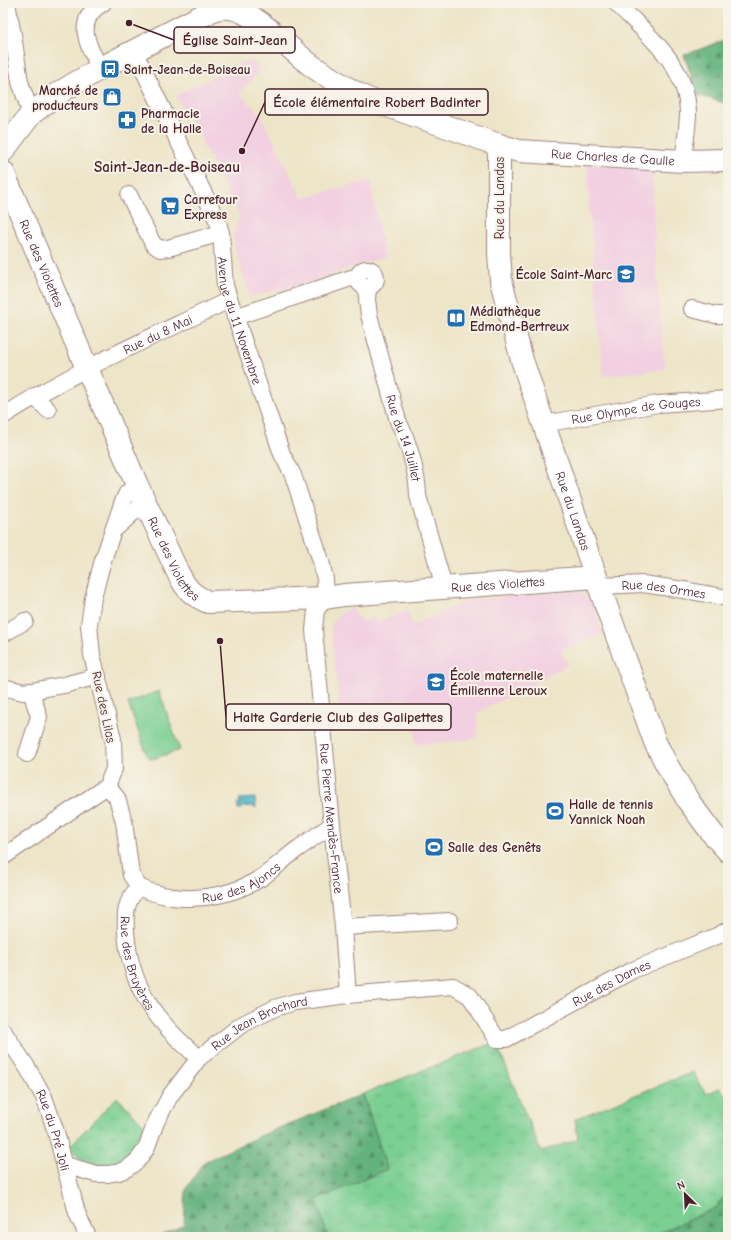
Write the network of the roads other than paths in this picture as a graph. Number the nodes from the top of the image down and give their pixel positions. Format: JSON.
{"nodes":[{"id":1,"x":7,"y":3,"type":"edge"},
{"id":2,"x":103,"y":3,"type":"edge"},
{"id":3,"x":616,"y":3,"type":"edge"},
{"id":4,"x":222,"y":4,"type":"edge"},
{"id":5,"x":134,"y":51,"type":"junction"},
{"id":6,"x":101,"y":68,"type":"junction"},
{"id":7,"x":30,"y":114,"type":"junction"},
{"id":8,"x":499,"y":145,"type":"junction"},
{"id":9,"x":4,"y":148,"type":"edge"},
{"id":10,"x":728,"y":160,"type":"edge"},
{"id":11,"x":683,"y":161,"type":"junction"},
{"id":12,"x":3,"y":172,"type":"edge"},
{"id":13,"x":129,"y":195,"type":"dead end"},
{"id":14,"x":221,"y":233,"type":"junction"},
{"id":15,"x":229,"y":300,"type":"junction"},
{"id":16,"x":692,"y":310,"type":"dead end"},
{"id":17,"x":728,"y":315,"type":"edge"},
{"id":18,"x":235,"y":317,"type":"junction"},
{"id":19,"x":86,"y":368,"type":"junction"},
{"id":20,"x":34,"y":396,"type":"junction"},
{"id":21,"x":728,"y":399,"type":"edge"},
{"id":22,"x":48,"y":410,"type":"dead end"},
{"id":23,"x":3,"y":416,"type":"edge"},
{"id":24,"x":544,"y":424,"type":"junction"},
{"id":25,"x":141,"y":493,"type":"junction"},
{"id":26,"x":598,"y":581,"type":"junction"},
{"id":27,"x":444,"y":588,"type":"junction"},
{"id":28,"x":326,"y":598,"type":"junction"},
{"id":29,"x":728,"y":598,"type":"edge"},
{"id":30,"x":25,"y":621,"type":"dead end"},
{"id":31,"x":3,"y":634,"type":"edge"},
{"id":32,"x":98,"y":676,"type":"junction"},
{"id":33,"x":3,"y":687,"type":"edge"},
{"id":34,"x":31,"y":692,"type":"junction"},
{"id":35,"x":27,"y":754,"type":"dead end"},
{"id":36,"x":107,"y":786,"type":"junction"},
{"id":37,"x":332,"y":825,"type":"junction"},
{"id":38,"x":728,"y":851,"type":"edge"},
{"id":39,"x":3,"y":857,"type":"edge"},
{"id":40,"x":139,"y":887,"type":"junction"},
{"id":41,"x":450,"y":921,"type":"dead end"},
{"id":42,"x":343,"y":927,"type":"junction"},
{"id":43,"x":728,"y":930,"type":"edge"},
{"id":44,"x":348,"y":995,"type":"junction"},
{"id":45,"x":3,"y":1031,"type":"edge"},
{"id":46,"x":497,"y":1039,"type":"joint"},
{"id":47,"x":199,"y":1058,"type":"junction"},
{"id":48,"x":65,"y":1165,"type":"junction"},
{"id":49,"x":88,"y":1237,"type":"edge"}],
"edges":[{"from":1,"to":7,"type":"street"},
{"from":2,"to":6,"type":"street"},
{"from":3,"to":11,"type":"street"},
{"from":4,"to":5,"type":"street"},
{"from":4,"to":8,"type":"street","name":"Rue Charles de Gaulle"},
{"from":5,"to":6,"type":"street"},
{"from":5,"to":14,"type":"street","name":"Avenue du 11 Novembre"},
{"from":6,"to":7,"type":"street"},
{"from":7,"to":9,"type":"street"},
{"from":8,"to":11,"type":"street","name":"Rue Charles de Gaulle"},
{"from":8,"to":24,"type":"street","name":"Rue du Landas"},
{"from":10,"to":11,"type":"street","name":"Rue Charles de Gaulle"},
{"from":12,"to":19,"type":"street","name":"Rue des Violettes"},
{"from":13,"to":14,"type":"street"},
{"from":14,"to":15,"type":"street","name":"Avenue du 11 Novembre"},
{"from":15,"to":18,"type":"street","name":"Avenue du 11 Novembre"},
{"from":15,"to":19,"type":"street","name":"Rue du 8 Mai"},
{"from":16,"to":17,"type":"street"},
{"from":18,"to":27,"type":"street","name":"Rue du 14 Juillet"},
{"from":18,"to":28,"type":"street","name":"Avenue du 11 Novembre"},
{"from":19,"to":20,"type":"street","name":"Rue du 8 Mai"},
{"from":19,"to":25,"type":"street","name":"Rue des Violettes"},
{"from":20,"to":22,"type":"street"},
{"from":20,"to":23,"type":"street","name":"Rue du 8 Mai"},
{"from":21,"to":24,"type":"street","name":"Rue Olympe de Gouges"},
{"from":24,"to":26,"type":"street","name":"Rue du Landas"},
{"from":25,"to":28,"type":"street","name":"Rue des Violettes"},
{"from":25,"to":32,"type":"street","name":"Rue des Lilas"},
{"from":26,"to":27,"type":"street","name":"Rue des Violettes"},
{"from":26,"to":29,"type":"street","name":"Rue des Ormes"},
{"from":26,"to":38,"type":"street","name":"Rue du Landas"},
{"from":27,"to":28,"type":"street","name":"Rue des Violettes"},
{"from":28,"to":37,"type":"street","name":"Rue Pierre Mendès-France"},
{"from":30,"to":31,"type":"street"},
{"from":32,"to":34,"type":"street"},
{"from":32,"to":36,"type":"street","name":"Rue des Lilas"},
{"from":33,"to":34,"type":"street"},
{"from":34,"to":35,"type":"street"},
{"from":36,"to":39,"type":"street"},
{"from":36,"to":40,"type":"street"},
{"from":37,"to":40,"type":"street","name":"Rue des Ajoncs"},
{"from":37,"to":42,"type":"street","name":"Rue Pierre Mendès-France"},
{"from":40,"to":47,"type":"street","name":"Rue des Bruyères"},
{"from":41,"to":42,"type":"street"},
{"from":42,"to":44,"type":"street","name":"Rue Pierre Mendès-France"},
{"from":43,"to":46,"type":"street","name":"Rue des Dames"},
{"from":44,"to":46,"type":"street","name":"Rue Jean Brochard"},
{"from":44,"to":47,"type":"street","name":"Rue Jean Brochard"},
{"from":45,"to":48,"type":"street","name":"Rue du Pré Joli"},
{"from":47,"to":48,"type":"street","name":"Rue Jean Brochard"},
{"from":48,"to":49,"type":"street","name":"Rue du Pré Joli"}]}
